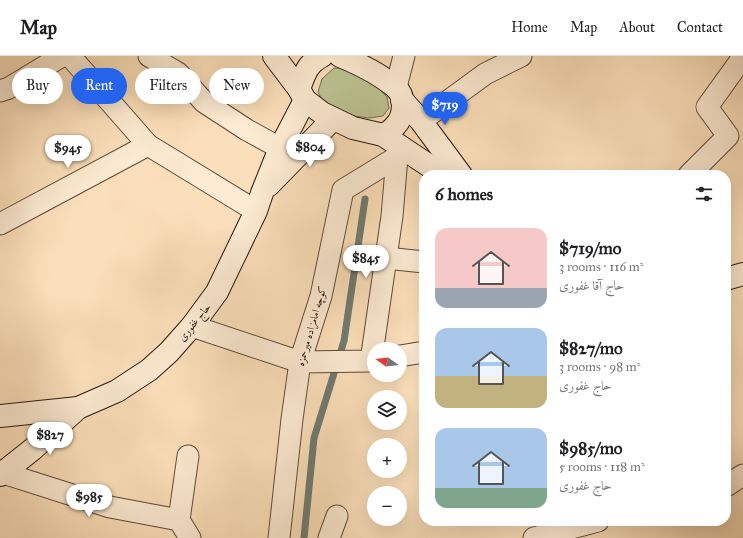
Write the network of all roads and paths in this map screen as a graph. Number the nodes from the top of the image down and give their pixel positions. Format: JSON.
{"nodes":[{"id":1,"x":62,"y":56,"type":"edge"},
{"id":2,"x":70,"y":56,"type":"edge"},
{"id":3,"x":149,"y":56,"type":"edge"},
{"id":4,"x":274,"y":56,"type":"edge"},
{"id":5,"x":322,"y":56,"type":"edge"},
{"id":6,"x":340,"y":56,"type":"edge"},
{"id":7,"x":404,"y":56,"type":"edge"},
{"id":8,"x":522,"y":56,"type":"edge"},
{"id":9,"x":743,"y":57,"type":"edge"},
{"id":10,"x":0,"y":91,"type":"edge"},
{"id":11,"x":302,"y":94,"type":"junction"},
{"id":12,"x":399,"y":94,"type":"junction"},
{"id":13,"x":332,"y":119,"type":"junction"},
{"id":14,"x":421,"y":121,"type":"junction"},
{"id":15,"x":394,"y":141,"type":"junction"},
{"id":16,"x":148,"y":145,"type":"junction"},
{"id":17,"x":280,"y":148,"type":"junction"},
{"id":18,"x":436,"y":170,"type":"edge"},
{"id":19,"x":457,"y":170,"type":"edge"},
{"id":20,"x":694,"y":170,"type":"edge"},
{"id":21,"x":259,"y":202,"type":"junction"},
{"id":22,"x":0,"y":224,"type":"edge"},
{"id":23,"x":386,"y":258,"type":"junction"},
{"id":24,"x":419,"y":261,"type":"edge"},
{"id":25,"x":743,"y":274,"type":"edge"},
{"id":26,"x":731,"y":278,"type":"edge"},
{"id":27,"x":192,"y":326,"type":"junction"},
{"id":28,"x":375,"y":342,"type":"edge"},
{"id":29,"x":419,"y":353,"type":"edge"},
{"id":30,"x":407,"y":355,"type":"edge"},
{"id":31,"x":367,"y":360,"type":"edge"},
{"id":32,"x":300,"y":362,"type":"junction"},
{"id":33,"x":78,"y":408,"type":"junction"},
{"id":34,"x":0,"y":416,"type":"edge"},
{"id":35,"x":188,"y":456,"type":"dead end"},
{"id":36,"x":2,"y":474,"type":"edge"},
{"id":37,"x":743,"y":475,"type":"edge"},
{"id":38,"x":731,"y":483,"type":"edge"},
{"id":39,"x":337,"y":516,"type":"dead end"},
{"id":40,"x":179,"y":520,"type":"junction"},
{"id":41,"x":579,"y":526,"type":"edge"},
{"id":42,"x":190,"y":538,"type":"edge"},
{"id":43,"x":279,"y":538,"type":"edge"},
{"id":44,"x":328,"y":538,"type":"edge"},
{"id":45,"x":534,"y":538,"type":"edge"}],
"edges":[{"from":1,"to":10,"type":"street"},
{"from":2,"to":16,"type":"street"},
{"from":3,"to":17,"type":"street"},
{"from":4,"to":11,"type":"main road"},
{"from":5,"to":11,"type":"main road","name":"حاج غفوری"},
{"from":6,"to":12,"type":"main road"},
{"from":7,"to":12,"type":"street"},
{"from":8,"to":14,"type":"street"},
{"from":9,"to":20,"type":"street"},
{"from":11,"to":13,"type":"main road"},
{"from":11,"to":17,"type":"main road","name":"حاج غفوری"},
{"from":12,"to":14,"type":"main road"},
{"from":12,"to":15,"type":"main road"},
{"from":13,"to":15,"type":"main road"},
{"from":13,"to":21,"type":"main road","name":"حاج غفوری"},
{"from":14,"to":19,"type":"main road"},
{"from":15,"to":18,"type":"main road"},
{"from":15,"to":23,"type":"street"},
{"from":15,"to":32,"type":"street","name":"کوچه امامزاده میرحمزه"},
{"from":16,"to":21,"type":"street"},
{"from":16,"to":22,"type":"street"},
{"from":17,"to":21,"type":"main road","name":"حاج غفوری"},
{"from":21,"to":27,"type":"main road","name":"حاج غفوری"},
{"from":23,"to":24,"type":"street"},
{"from":23,"to":28,"type":"street"},
{"from":25,"to":26,"type":"main road"},
{"from":27,"to":32,"type":"street"},
{"from":27,"to":33,"type":"main road","name":"حاج غفوری"},
{"from":29,"to":30,"type":"street"},
{"from":31,"to":32,"type":"street"},
{"from":32,"to":43,"type":"street","name":"کوچه امامزاده میرحمزه"},
{"from":33,"to":34,"type":"main road","name":"حاج غفوری"},
{"from":33,"to":36,"type":"main road","name":"حاج غفوری"},
{"from":35,"to":40,"type":"street"},
{"from":36,"to":40,"type":"street"},
{"from":37,"to":38,"type":"street"},
{"from":39,"to":44,"type":"street"},
{"from":40,"to":42,"type":"street"},
{"from":41,"to":45,"type":"street"}]}
